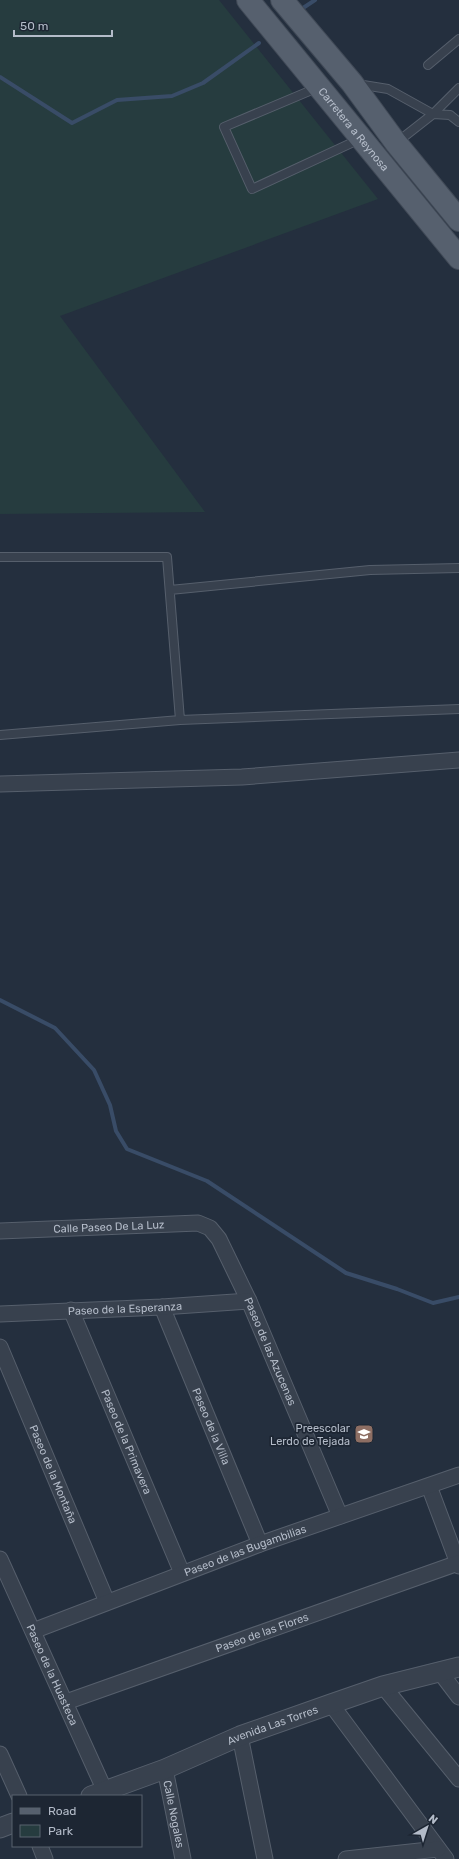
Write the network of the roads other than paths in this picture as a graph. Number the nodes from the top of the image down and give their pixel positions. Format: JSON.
{"nodes":[{"id":1,"x":248,"y":0,"type":"edge"},
{"id":2,"x":282,"y":0,"type":"edge"},
{"id":3,"x":459,"y":39,"type":"edge"},
{"id":4,"x":428,"y":65,"type":"dead end"},
{"id":5,"x":314,"y":80,"type":"junction"},
{"id":6,"x":352,"y":83,"type":"junction"},
{"id":7,"x":459,"y":88,"type":"edge"},
{"id":8,"x":433,"y":114,"type":"junction"},
{"id":9,"x":459,"y":122,"type":"edge"},
{"id":10,"x":362,"y":138,"type":"junction"},
{"id":11,"x":396,"y":143,"type":"junction"},
{"id":12,"x":459,"y":220,"type":"edge"},
{"id":13,"x":432,"y":224,"type":"junction"},
{"id":14,"x":459,"y":258,"type":"edge"},
{"id":15,"x":0,"y":557,"type":"edge"},
{"id":16,"x":459,"y":568,"type":"edge"},
{"id":17,"x":170,"y":590,"type":"junction"},
{"id":18,"x":459,"y":709,"type":"edge"},
{"id":19,"x":180,"y":720,"type":"junction"},
{"id":20,"x":0,"y":735,"type":"edge"},
{"id":21,"x":459,"y":760,"type":"edge"},
{"id":22,"x":0,"y":784,"type":"edge"},
{"id":23,"x":0,"y":1231,"type":"edge"},
{"id":24,"x":215,"y":1233,"type":"joint"},
{"id":25,"x":249,"y":1301,"type":"junction"},
{"id":26,"x":162,"y":1307,"type":"junction"},
{"id":27,"x":71,"y":1310,"type":"junction"},
{"id":28,"x":0,"y":1314,"type":"edge"},
{"id":29,"x":0,"y":1347,"type":"edge"},
{"id":30,"x":459,"y":1475,"type":"edge"},
{"id":31,"x":429,"y":1486,"type":"junction"},
{"id":32,"x":340,"y":1516,"type":"junction"},
{"id":33,"x":260,"y":1544,"type":"junction"},
{"id":34,"x":0,"y":1558,"type":"edge"},
{"id":35,"x":459,"y":1565,"type":"edge"},
{"id":36,"x":182,"y":1573,"type":"junction"},
{"id":37,"x":107,"y":1602,"type":"junction"},
{"id":38,"x":33,"y":1631,"type":"junction"},
{"id":39,"x":459,"y":1667,"type":"edge"},
{"id":40,"x":440,"y":1672,"type":"junction"},
{"id":41,"x":383,"y":1686,"type":"junction"},
{"id":42,"x":459,"y":1697,"type":"edge"},
{"id":43,"x":66,"y":1702,"type":"junction"},
{"id":44,"x":331,"y":1704,"type":"junction"},
{"id":45,"x":240,"y":1736,"type":"junction"},
{"id":46,"x":0,"y":1754,"type":"edge"},
{"id":47,"x":165,"y":1769,"type":"junction"},
{"id":48,"x":459,"y":1780,"type":"edge"},
{"id":49,"x":98,"y":1794,"type":"edge"},
{"id":50,"x":19,"y":1795,"type":"edge"},
{"id":51,"x":12,"y":1823,"type":"edge"},
{"id":52,"x":0,"y":1828,"type":"edge"},
{"id":53,"x":40,"y":1847,"type":"edge"},
{"id":54,"x":442,"y":1854,"type":"edge"},
{"id":55,"x":45,"y":1859,"type":"edge"},
{"id":56,"x":183,"y":1859,"type":"edge"},
{"id":57,"x":265,"y":1859,"type":"edge"},
{"id":58,"x":346,"y":1859,"type":"edge"}],
"edges":[{"from":1,"to":5,"type":"main road","name":"Carretera a Reynosa"},
{"from":2,"to":6,"type":"main road"},
{"from":3,"to":4,"type":"lane"},
{"from":5,"to":10,"type":"main road","name":"Carretera a Reynosa"},
{"from":5,"to":10,"type":"lane"},
{"from":5,"to":11,"type":"main road"},
{"from":6,"to":8,"type":"lane"},
{"from":6,"to":11,"type":"main road"},
{"from":7,"to":8,"type":"lane"},
{"from":8,"to":9,"type":"lane"},
{"from":8,"to":11,"type":"lane"},
{"from":10,"to":13,"type":"main road","name":"Carretera a Reynosa"},
{"from":11,"to":12,"type":"main road"},
{"from":11,"to":13,"type":"main road"},
{"from":13,"to":14,"type":"main road","name":"Carretera a Reynosa"},
{"from":15,"to":17,"type":"lane"},
{"from":16,"to":17,"type":"lane"},
{"from":17,"to":19,"type":"lane"},
{"from":18,"to":19,"type":"lane"},
{"from":19,"to":20,"type":"lane"},
{"from":21,"to":22,"type":"street"},
{"from":23,"to":24,"type":"street","name":"Calle Paseo De La Luz"},
{"from":24,"to":25,"type":"street","name":"Paseo de las Azucenas"},
{"from":25,"to":26,"type":"street","name":"Paseo de la Esperanza"},
{"from":25,"to":32,"type":"street","name":"Paseo de las Azucenas"},
{"from":26,"to":27,"type":"street","name":"Paseo de la Esperanza"},
{"from":26,"to":33,"type":"street","name":"Paseo de la Villa"},
{"from":27,"to":28,"type":"street","name":"Paseo de la Esperanza"},
{"from":27,"to":36,"type":"street","name":"Paseo de la Primavera"},
{"from":29,"to":37,"type":"street","name":"Paseo de la Montaña"},
{"from":30,"to":31,"type":"street","name":"Paseo de las Bugambilias"},
{"from":31,"to":32,"type":"street","name":"Paseo de las Bugambilias"},
{"from":31,"to":35,"type":"street"},
{"from":32,"to":33,"type":"street","name":"Paseo de las Bugambilias"},
{"from":33,"to":36,"type":"street","name":"Paseo de las Bugambilias"},
{"from":34,"to":38,"type":"street","name":"Paseo de la Huasteca"},
{"from":35,"to":43,"type":"street","name":"Paseo de las Flores"},
{"from":36,"to":37,"type":"street","name":"Paseo de las Bugambilias"},
{"from":37,"to":38,"type":"street","name":"Paseo de las Bugambilias"},
{"from":38,"to":43,"type":"street","name":"Paseo de la Huasteca"},
{"from":39,"to":40,"type":"street","name":"Avenida Las Torres"},
{"from":40,"to":41,"type":"street","name":"Avenida Las Torres"},
{"from":40,"to":42,"type":"street"},
{"from":41,"to":44,"type":"street","name":"Avenida Las Torres"},
{"from":41,"to":48,"type":"street"},
{"from":43,"to":49,"type":"street","name":"Paseo de la Huasteca"},
{"from":44,"to":45,"type":"street","name":"Avenida Las Torres"},
{"from":44,"to":54,"type":"street"},
{"from":45,"to":47,"type":"street","name":"Avenida Las Torres"},
{"from":45,"to":57,"type":"street"},
{"from":46,"to":50,"type":"street"},
{"from":47,"to":49,"type":"street","name":"Avenida Las Torres"},
{"from":47,"to":56,"type":"street","name":"Calle Nogales"},
{"from":51,"to":52,"type":"street"},
{"from":53,"to":55,"type":"street"},
{"from":54,"to":58,"type":"street"}]}
